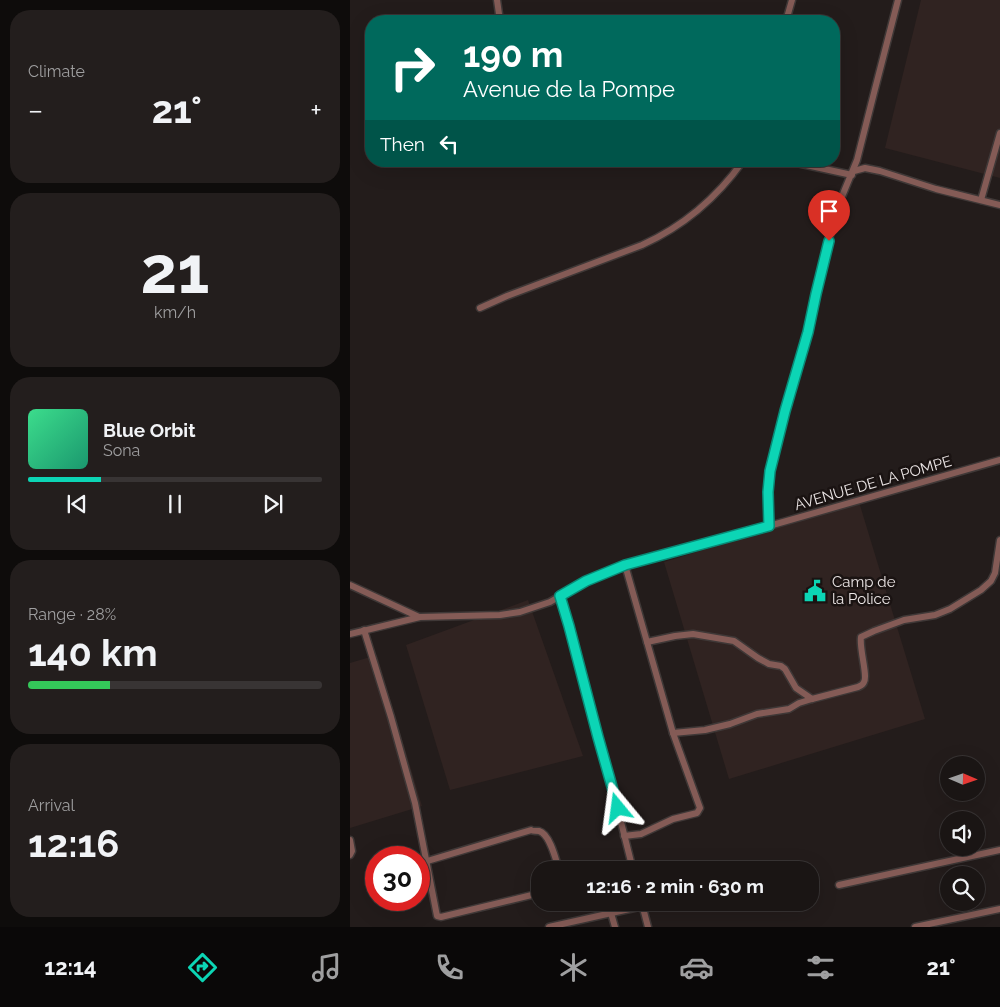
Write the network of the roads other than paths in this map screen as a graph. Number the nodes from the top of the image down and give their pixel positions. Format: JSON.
{"nodes":[{"id":1,"x":497,"y":0,"type":"edge"},
{"id":2,"x":792,"y":0,"type":"edge"},
{"id":3,"x":898,"y":0,"type":"edge"},
{"id":4,"x":499,"y":15,"type":"edge"},
{"id":5,"x":788,"y":15,"type":"edge"},
{"id":6,"x":1000,"y":133,"type":"edge"},
{"id":7,"x":857,"y":160,"type":"junction"},
{"id":8,"x":739,"y":167,"type":"edge"},
{"id":9,"x":820,"y":167,"type":"edge"},
{"id":10,"x":865,"y":168,"type":"junction"},
{"id":11,"x":853,"y":173,"type":"junction"},
{"id":12,"x":981,"y":200,"type":"junction"},
{"id":13,"x":1000,"y":205,"type":"edge"},
{"id":14,"x":480,"y":308,"type":"dead end"},
{"id":15,"x":1000,"y":460,"type":"edge"},
{"id":16,"x":769,"y":526,"type":"junction"},
{"id":17,"x":1000,"y":540,"type":"edge"},
{"id":18,"x":625,"y":565,"type":"junction"},
{"id":19,"x":350,"y":584,"type":"edge"},
{"id":20,"x":560,"y":596,"type":"junction"},
{"id":21,"x":420,"y":617,"type":"junction"},
{"id":22,"x":364,"y":630,"type":"junction"},
{"id":23,"x":350,"y":634,"type":"edge"},
{"id":24,"x":647,"y":642,"type":"junction"},
{"id":25,"x":812,"y":698,"type":"junction"},
{"id":26,"x":673,"y":733,"type":"junction"},
{"id":27,"x":624,"y":836,"type":"junction"},
{"id":28,"x":350,"y":840,"type":"edge"},
{"id":29,"x":424,"y":846,"type":"edge"},
{"id":30,"x":1000,"y":850,"type":"edge"},
{"id":31,"x":350,"y":855,"type":"edge"},
{"id":32,"x":430,"y":860,"type":"edge"},
{"id":33,"x":556,"y":861,"type":"edge"},
{"id":34,"x":630,"y":861,"type":"edge"},
{"id":35,"x":430,"y":878,"type":"edge"},
{"id":36,"x":839,"y":885,"type":"dead end"},
{"id":37,"x":531,"y":895,"type":"edge"},
{"id":38,"x":1000,"y":909,"type":"edge"},
{"id":39,"x":618,"y":911,"type":"edge"},
{"id":40,"x":644,"y":911,"type":"edge"},
{"id":41,"x":611,"y":913,"type":"junction"},
{"id":42,"x":549,"y":927,"type":"edge"},
{"id":43,"x":615,"y":927,"type":"edge"},
{"id":44,"x":648,"y":927,"type":"edge"},
{"id":45,"x":915,"y":927,"type":"edge"}],
"edges":[{"from":1,"to":4,"type":"street"},
{"from":2,"to":5,"type":"street"},
{"from":3,"to":7,"type":"street"},
{"from":6,"to":12,"type":"street"},
{"from":7,"to":10,"type":"street"},
{"from":7,"to":11,"type":"street"},
{"from":8,"to":14,"type":"street"},
{"from":9,"to":11,"type":"street"},
{"from":10,"to":11,"type":"street"},
{"from":10,"to":12,"type":"street"},
{"from":11,"to":16,"type":"street"},
{"from":12,"to":13,"type":"street"},
{"from":15,"to":16,"type":"street","name":"AVENUE DE LA POMPE"},
{"from":16,"to":18,"type":"street","name":"AVENUE DE LA POMPE"},
{"from":17,"to":25,"type":"street"},
{"from":18,"to":20,"type":"street","name":"AVENUE DE LA POMPE"},
{"from":18,"to":24,"type":"street"},
{"from":19,"to":21,"type":"street"},
{"from":20,"to":21,"type":"street","name":"AVENUE DE LA POMPE"},
{"from":20,"to":27,"type":"street"},
{"from":21,"to":22,"type":"street","name":"AVENUE DE LA POMPE"},
{"from":22,"to":23,"type":"street","name":"AVENUE DE LA POMPE"},
{"from":22,"to":29,"type":"street"},
{"from":24,"to":25,"type":"street"},
{"from":24,"to":26,"type":"street"},
{"from":25,"to":26,"type":"street"},
{"from":26,"to":27,"type":"street"},
{"from":27,"to":34,"type":"street"},
{"from":28,"to":31,"type":"street"},
{"from":30,"to":36,"type":"street"},
{"from":32,"to":33,"type":"street"},
{"from":35,"to":37,"type":"street"},
{"from":38,"to":45,"type":"street"},
{"from":39,"to":41,"type":"street"},
{"from":40,"to":44,"type":"street"},
{"from":41,"to":42,"type":"street"},
{"from":41,"to":43,"type":"street"}]}
